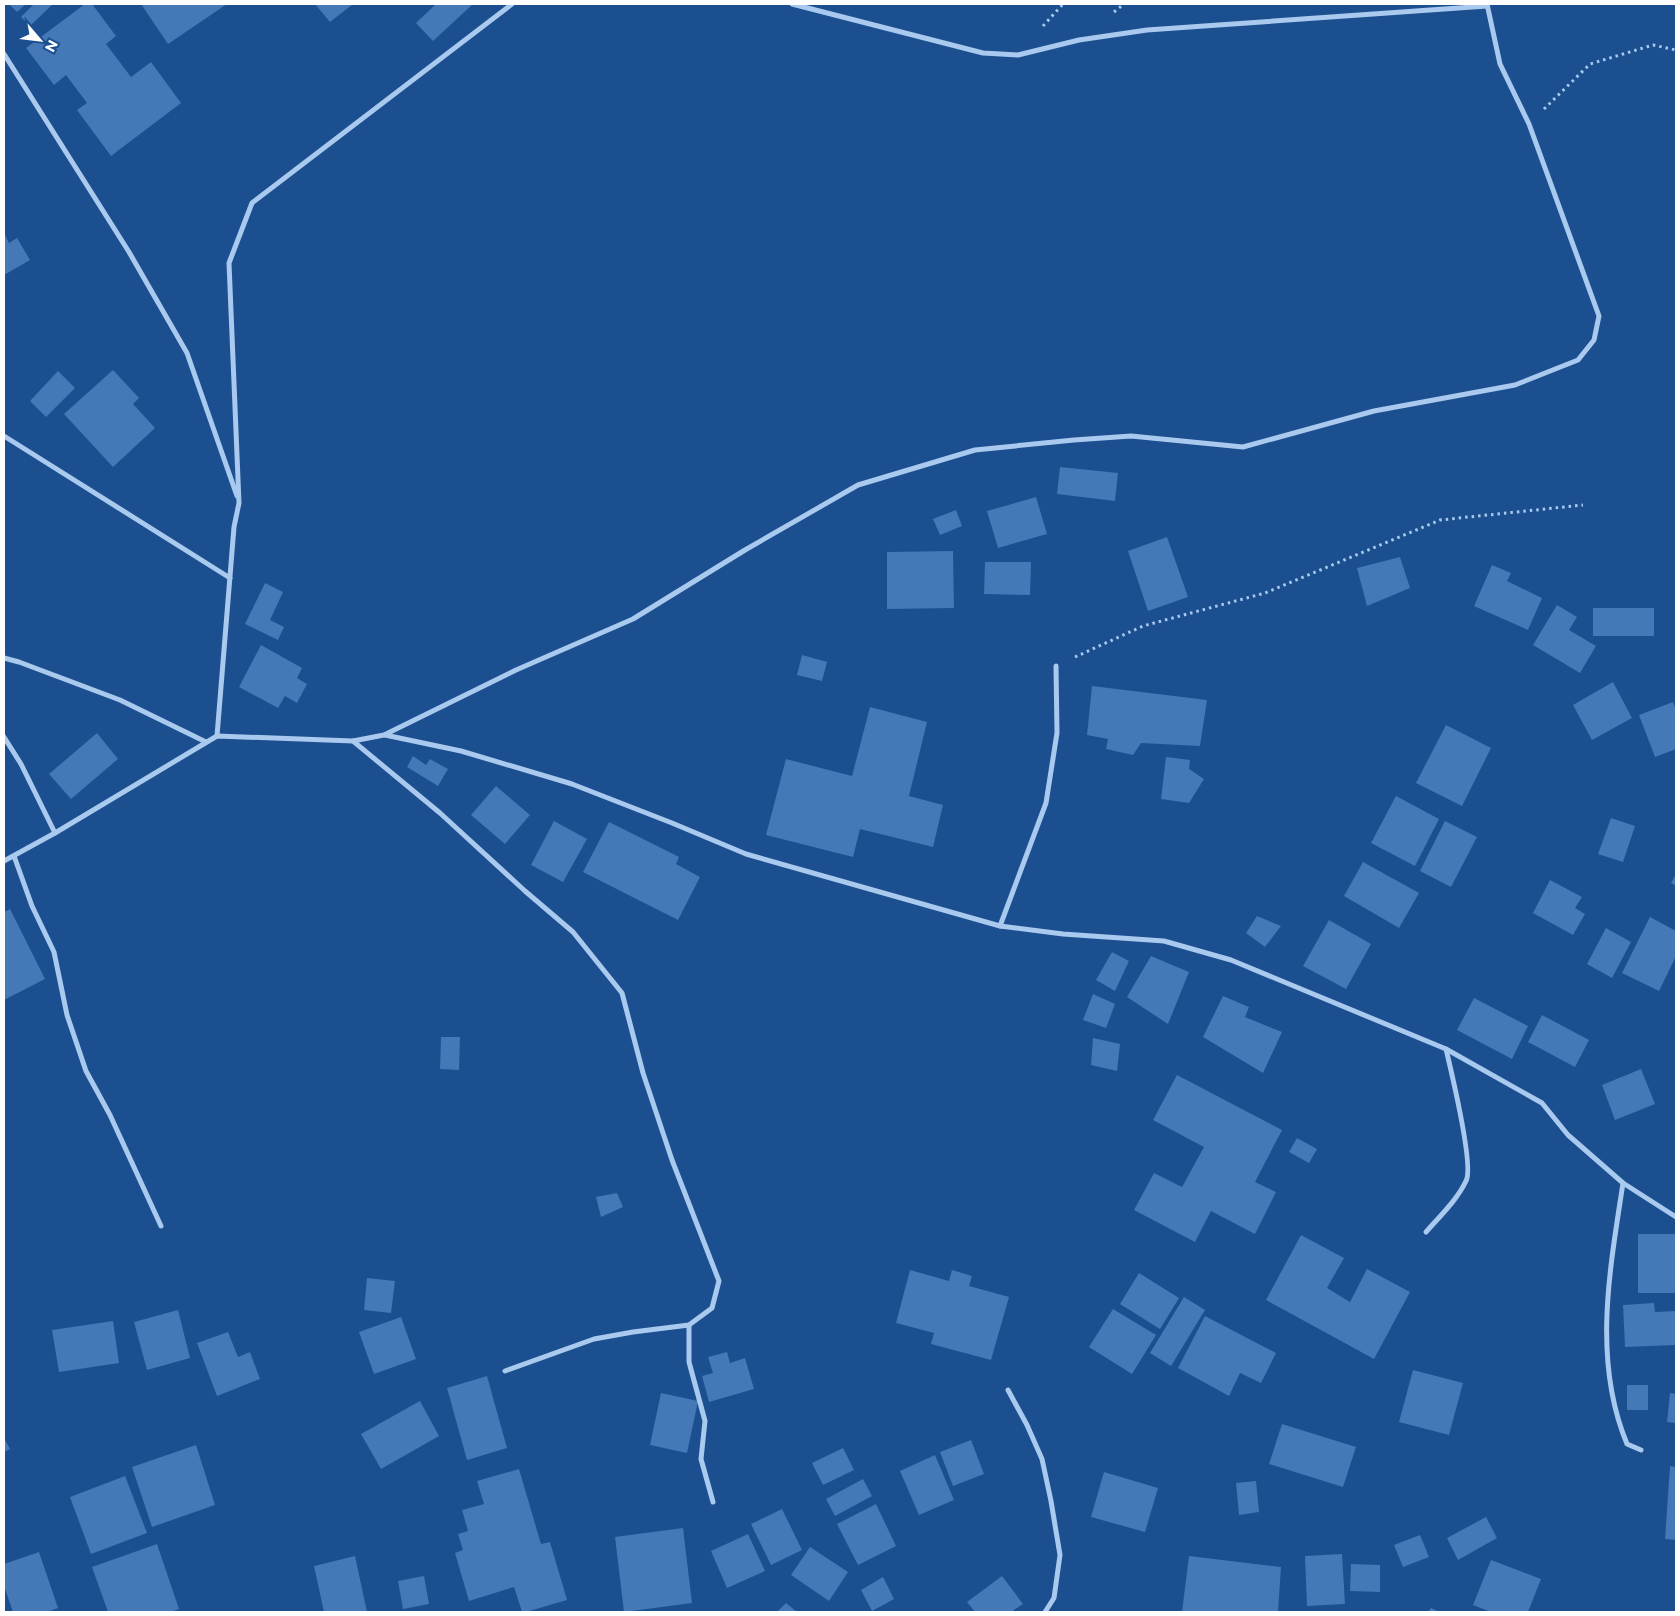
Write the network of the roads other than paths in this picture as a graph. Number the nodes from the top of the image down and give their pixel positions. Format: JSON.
{"nodes":[{"id":1,"x":512,"y":4,"type":"edge"},
{"id":2,"x":792,"y":4,"type":"edge"},
{"id":3,"x":1487,"y":5,"type":"edge"},
{"id":4,"x":4,"y":54,"type":"edge"},
{"id":5,"x":4,"y":436,"type":"edge"},
{"id":6,"x":239,"y":503,"type":"junction"},
{"id":7,"x":230,"y":578,"type":"junction"},
{"id":8,"x":4,"y":658,"type":"edge"},
{"id":9,"x":1056,"y":666,"type":"road end"},
{"id":10,"x":384,"y":735,"type":"junction"},
{"id":11,"x":217,"y":736,"type":"junction"},
{"id":12,"x":4,"y":737,"type":"edge"},
{"id":13,"x":353,"y":741,"type":"junction"},
{"id":14,"x":206,"y":742,"type":"junction"},
{"id":15,"x":55,"y":833,"type":"junction"},
{"id":16,"x":14,"y":856,"type":"junction"},
{"id":17,"x":4,"y":861,"type":"edge"},
{"id":18,"x":1000,"y":926,"type":"junction"},
{"id":19,"x":1446,"y":1050,"type":"junction"},
{"id":20,"x":1623,"y":1183,"type":"junction"},
{"id":21,"x":1676,"y":1217,"type":"edge"},
{"id":22,"x":161,"y":1226,"type":"dead end"},
{"id":23,"x":1426,"y":1232,"type":"dead end"},
{"id":24,"x":689,"y":1325,"type":"junction"},
{"id":25,"x":504,"y":1371,"type":"dead end"},
{"id":26,"x":1008,"y":1390,"type":"dead end"},
{"id":27,"x":1641,"y":1450,"type":"dead end"},
{"id":28,"x":713,"y":1502,"type":"dead end"},
{"id":29,"x":1046,"y":1612,"type":"edge"}],
"edges":[{"from":1,"to":6,"type":"street"},
{"from":2,"to":3,"type":"street"},
{"from":3,"to":10,"type":"street"},
{"from":4,"to":6,"type":"street"},
{"from":5,"to":7,"type":"street"},
{"from":6,"to":7,"type":"street"},
{"from":7,"to":11,"type":"street"},
{"from":8,"to":14,"type":"street"},
{"from":9,"to":18,"type":"street"},
{"from":10,"to":13,"type":"street"},
{"from":10,"to":18,"type":"street"},
{"from":11,"to":13,"type":"street"},
{"from":11,"to":14,"type":"street"},
{"from":12,"to":15,"type":"street"},
{"from":13,"to":24,"type":"street"},
{"from":14,"to":15,"type":"street"},
{"from":15,"to":16,"type":"street"},
{"from":16,"to":17,"type":"street"},
{"from":16,"to":22,"type":"street"},
{"from":18,"to":19,"type":"street"},
{"from":19,"to":20,"type":"street"},
{"from":19,"to":23,"type":"street"},
{"from":20,"to":21,"type":"street"},
{"from":20,"to":27,"type":"street"},
{"from":24,"to":25,"type":"street"},
{"from":24,"to":28,"type":"street"},
{"from":26,"to":29,"type":"street"}]}
